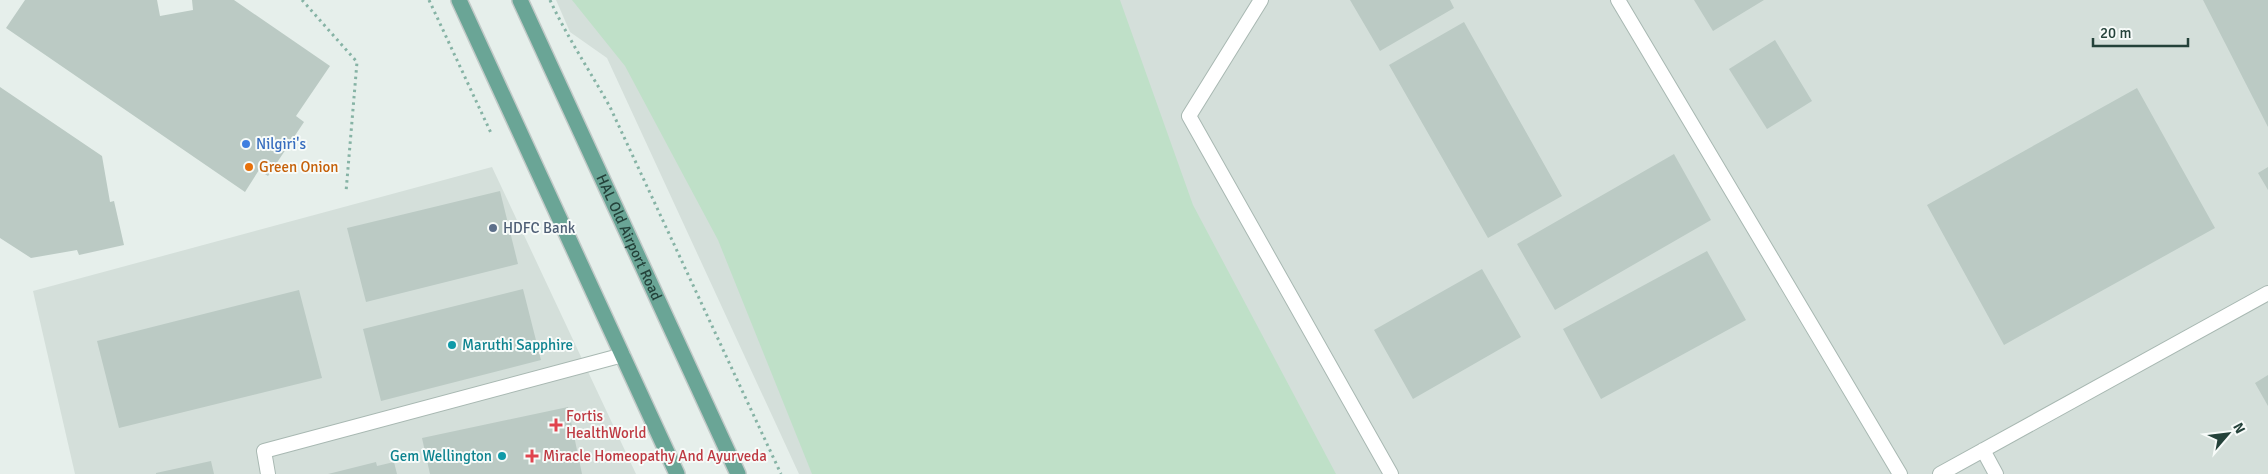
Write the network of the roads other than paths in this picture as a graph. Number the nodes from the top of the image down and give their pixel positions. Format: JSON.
{"nodes":[{"id":1,"x":459,"y":0,"type":"edge"},
{"id":2,"x":520,"y":0,"type":"edge"},
{"id":3,"x":1261,"y":0,"type":"edge"},
{"id":4,"x":1618,"y":0,"type":"edge"},
{"id":5,"x":2268,"y":293,"type":"edge"},
{"id":6,"x":623,"y":355,"type":"junction"},
{"id":7,"x":1984,"y":450,"type":"junction"},
{"id":8,"x":268,"y":474,"type":"edge"},
{"id":9,"x":677,"y":474,"type":"edge"},
{"id":10,"x":738,"y":474,"type":"edge"},
{"id":11,"x":1391,"y":474,"type":"edge"},
{"id":12,"x":1900,"y":474,"type":"edge"},
{"id":13,"x":1940,"y":474,"type":"edge"},
{"id":14,"x":1996,"y":474,"type":"edge"}],
"edges":[{"from":1,"to":6,"type":"main road"},
{"from":2,"to":10,"type":"main road","name":"HAL Old Airport Road"},
{"from":3,"to":11,"type":"lane"},
{"from":4,"to":12,"type":"lane"},
{"from":5,"to":7,"type":"lane"},
{"from":6,"to":8,"type":"lane"},
{"from":6,"to":9,"type":"main road"},
{"from":7,"to":13,"type":"lane"},
{"from":7,"to":14,"type":"lane"}]}
